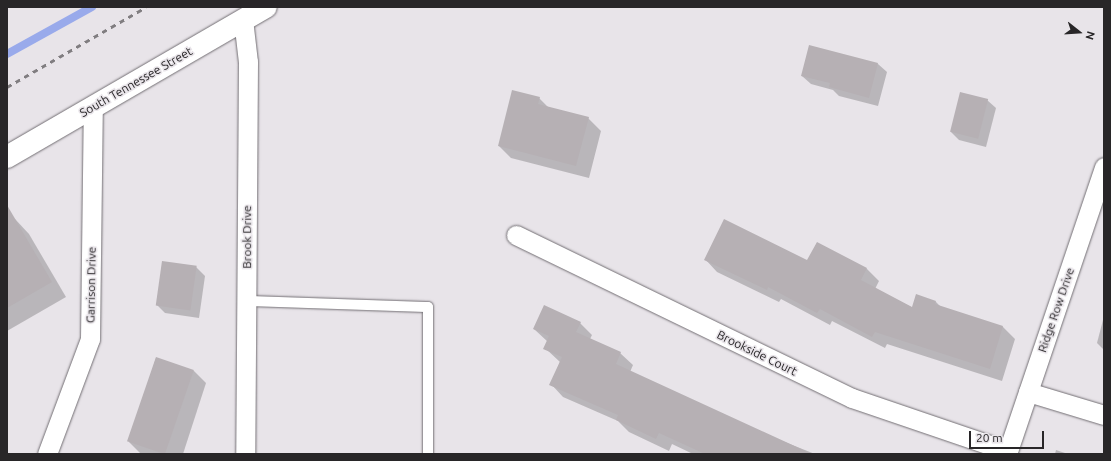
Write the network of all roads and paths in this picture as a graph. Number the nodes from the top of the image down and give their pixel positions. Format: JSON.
{"nodes":[{"id":1,"x":266,"y":7,"type":"edge"},
{"id":2,"x":243,"y":19,"type":"junction"},
{"id":3,"x":93,"y":108,"type":"junction"},
{"id":4,"x":7,"y":157,"type":"edge"},
{"id":5,"x":1104,"y":167,"type":"edge"},
{"id":6,"x":516,"y":235,"type":"dead end"},
{"id":7,"x":246,"y":301,"type":"junction"},
{"id":8,"x":1028,"y":392,"type":"junction"},
{"id":9,"x":1104,"y":415,"type":"edge"},
{"id":10,"x":1007,"y":452,"type":"edge"},
{"id":11,"x":47,"y":454,"type":"edge"},
{"id":12,"x":245,"y":454,"type":"edge"},
{"id":13,"x":428,"y":454,"type":"edge"}],
"edges":[{"from":1,"to":2,"type":"main road","name":"South Tennessee Street"},
{"from":2,"to":3,"type":"main road","name":"South Tennessee Street"},
{"from":2,"to":7,"type":"street","name":"Brook Drive"},
{"from":3,"to":4,"type":"main road","name":"South Tennessee Street"},
{"from":3,"to":11,"type":"street","name":"Garrison Drive"},
{"from":5,"to":8,"type":"street","name":"Ridge Row Drive"},
{"from":6,"to":10,"type":"street","name":"Brookside Court"},
{"from":7,"to":12,"type":"street","name":"Brook Drive"},
{"from":7,"to":13,"type":"lane"},
{"from":8,"to":9,"type":"street"},
{"from":8,"to":10,"type":"street","name":"Ridge Row Drive"}]}
